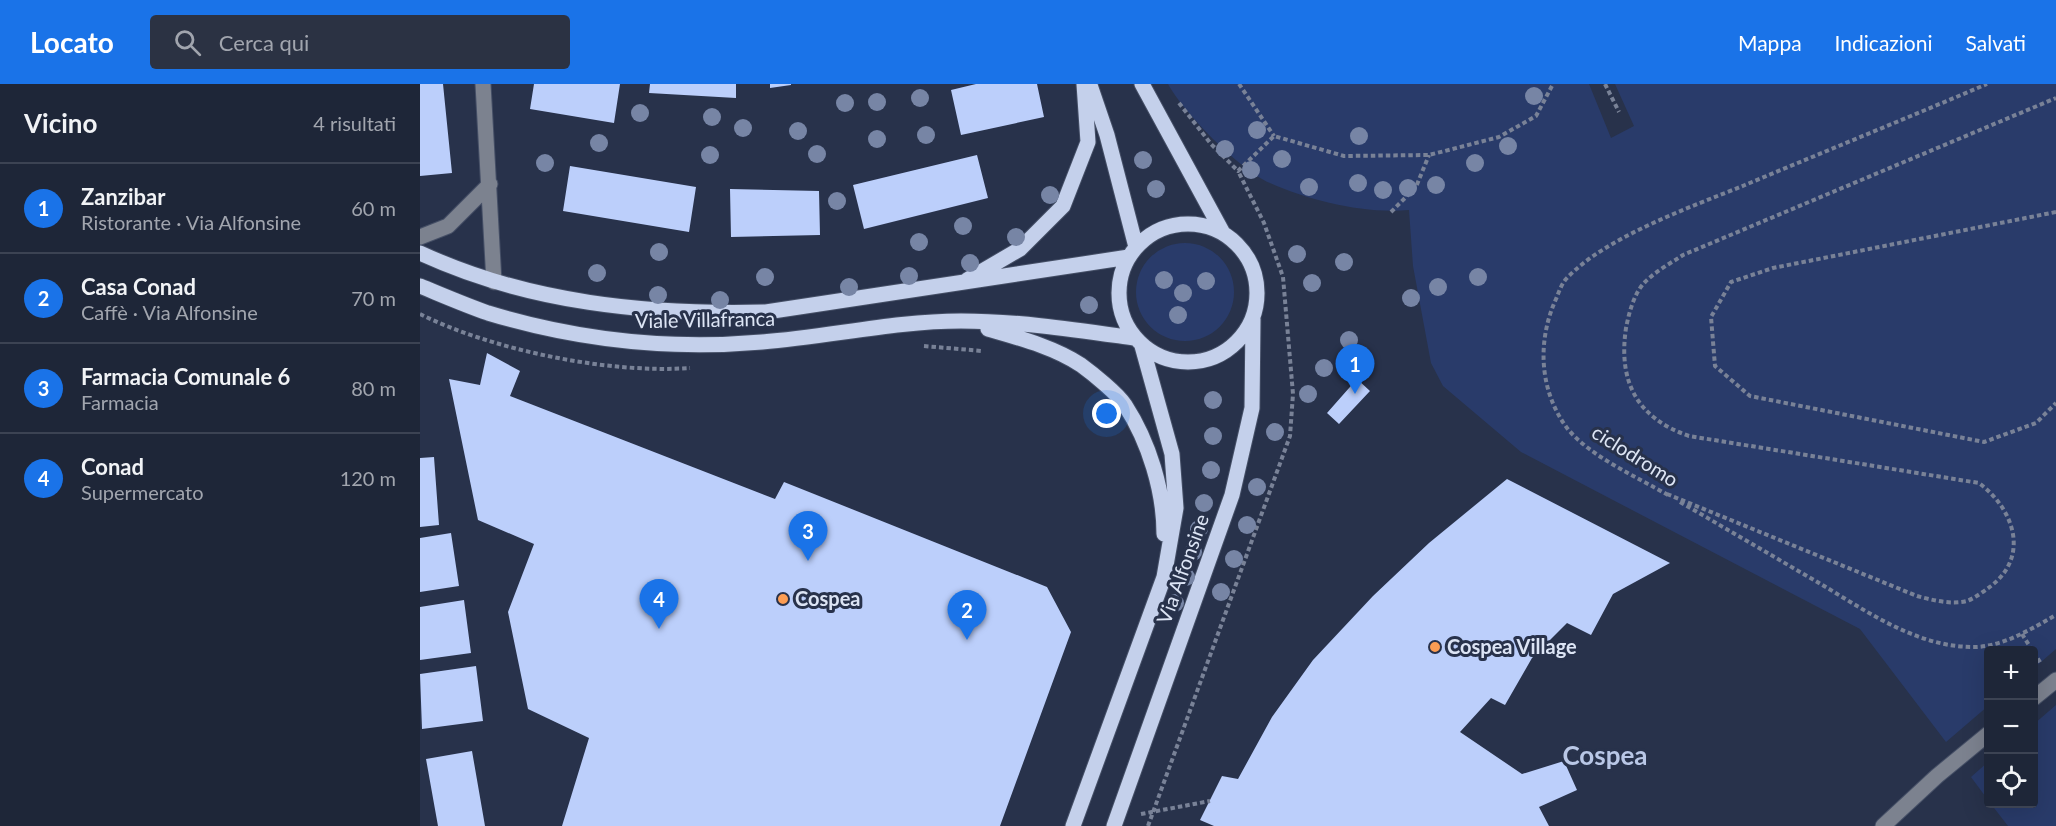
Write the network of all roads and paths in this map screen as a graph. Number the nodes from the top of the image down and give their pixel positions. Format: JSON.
{"nodes":[{"id":1,"x":483,"y":84,"type":"edge"},
{"id":2,"x":1084,"y":84,"type":"edge"},
{"id":3,"x":1090,"y":84,"type":"edge"},
{"id":4,"x":1142,"y":84,"type":"edge"},
{"id":5,"x":1239,"y":84,"type":"edge"},
{"id":6,"x":1553,"y":84,"type":"edge"},
{"id":7,"x":1605,"y":84,"type":"edge"},
{"id":8,"x":1988,"y":84,"type":"edge"},
{"id":9,"x":1173,"y":94,"type":"dead end"},
{"id":10,"x":2056,"y":98,"type":"edge"},
{"id":11,"x":1619,"y":112,"type":"dead end"},
{"id":12,"x":1274,"y":136,"type":"junction"},
{"id":13,"x":1429,"y":155,"type":"junction"},
{"id":14,"x":490,"y":184,"type":"junction"},
{"id":15,"x":1391,"y":212,"type":"dead end"},
{"id":16,"x":2056,"y":212,"type":"edge"},
{"id":17,"x":1223,"y":232,"type":"junction"},
{"id":18,"x":420,"y":237,"type":"edge"},
{"id":19,"x":1132,"y":252,"type":"junction"},
{"id":20,"x":420,"y":254,"type":"edge"},
{"id":21,"x":494,"y":282,"type":"junction"},
{"id":22,"x":960,"y":284,"type":"junction"},
{"id":23,"x":420,"y":286,"type":"edge"},
{"id":24,"x":1253,"y":319,"type":"junction"},
{"id":25,"x":962,"y":321,"type":"junction"},
{"id":26,"x":1138,"y":342,"type":"junction"},
{"id":27,"x":2056,"y":403,"type":"edge"},
{"id":28,"x":1667,"y":494,"type":"junction"},
{"id":29,"x":1164,"y":577,"type":"junction"},
{"id":30,"x":2056,"y":615,"type":"edge"},
{"id":31,"x":2022,"y":634,"type":"junction"},
{"id":32,"x":2029,"y":646,"type":"edge"},
{"id":33,"x":2056,"y":680,"type":"edge"},
{"id":34,"x":2038,"y":695,"type":"edge"},
{"id":35,"x":1182,"y":734,"type":"dead end"},
{"id":36,"x":1984,"y":738,"type":"edge"},
{"id":37,"x":1210,"y":801,"type":"dead end"},
{"id":38,"x":1154,"y":811,"type":"junction"},
{"id":39,"x":1134,"y":816,"type":"dead end"},
{"id":40,"x":1073,"y":826,"type":"edge"},
{"id":41,"x":1114,"y":826,"type":"edge"},
{"id":42,"x":1148,"y":826,"type":"edge"},
{"id":43,"x":1883,"y":826,"type":"edge"}],
"edges":[{"from":1,"to":14,"type":"street"},
{"from":2,"to":22,"type":"main road","name":"Viale Villafranca"},
{"from":3,"to":19,"type":"main road"},
{"from":4,"to":17,"type":"main road"},
{"from":5,"to":12,"type":"path"},
{"from":6,"to":13,"type":"path"},
{"from":7,"to":11,"type":"path"},
{"from":8,"to":28,"type":"path","name":"ciclodromo"},
{"from":9,"to":12,"type":"path"},
{"from":10,"to":28,"type":"path"},
{"from":12,"to":13,"type":"path"},
{"from":13,"to":15,"type":"path"},
{"from":14,"to":18,"type":"street"},
{"from":14,"to":21,"type":"street"},
{"from":16,"to":27,"type":"path"},
{"from":17,"to":19,"type":"main road"},
{"from":17,"to":24,"type":"main road"},
{"from":19,"to":22,"type":"main road","name":"Viale Villafranca"},
{"from":19,"to":26,"type":"main road"},
{"from":20,"to":21,"type":"main road","name":"Viale Villafranca"},
{"from":21,"to":22,"type":"main road","name":"Viale Villafranca"},
{"from":23,"to":25,"type":"main road","name":"Viale Villafranca"},
{"from":24,"to":26,"type":"main road"},
{"from":24,"to":41,"type":"main road","name":"Via Alfonsine"},
{"from":25,"to":26,"type":"main road","name":"Viale Villafranca"},
{"from":25,"to":29,"type":"main road","name":"Viale Villafranca"},
{"from":26,"to":29,"type":"main road","name":"Via Alfonsine"},
{"from":28,"to":31,"type":"path","name":"ciclodromo"},
{"from":29,"to":40,"type":"main road","name":"Via Alfonsine"},
{"from":30,"to":31,"type":"path","name":"ciclodromo"},
{"from":31,"to":32,"type":"path"},
{"from":33,"to":34,"type":"street"},
{"from":35,"to":38,"type":"path"},
{"from":36,"to":43,"type":"street"},
{"from":37,"to":38,"type":"path"},
{"from":38,"to":39,"type":"path"},
{"from":38,"to":42,"type":"path"}]}
